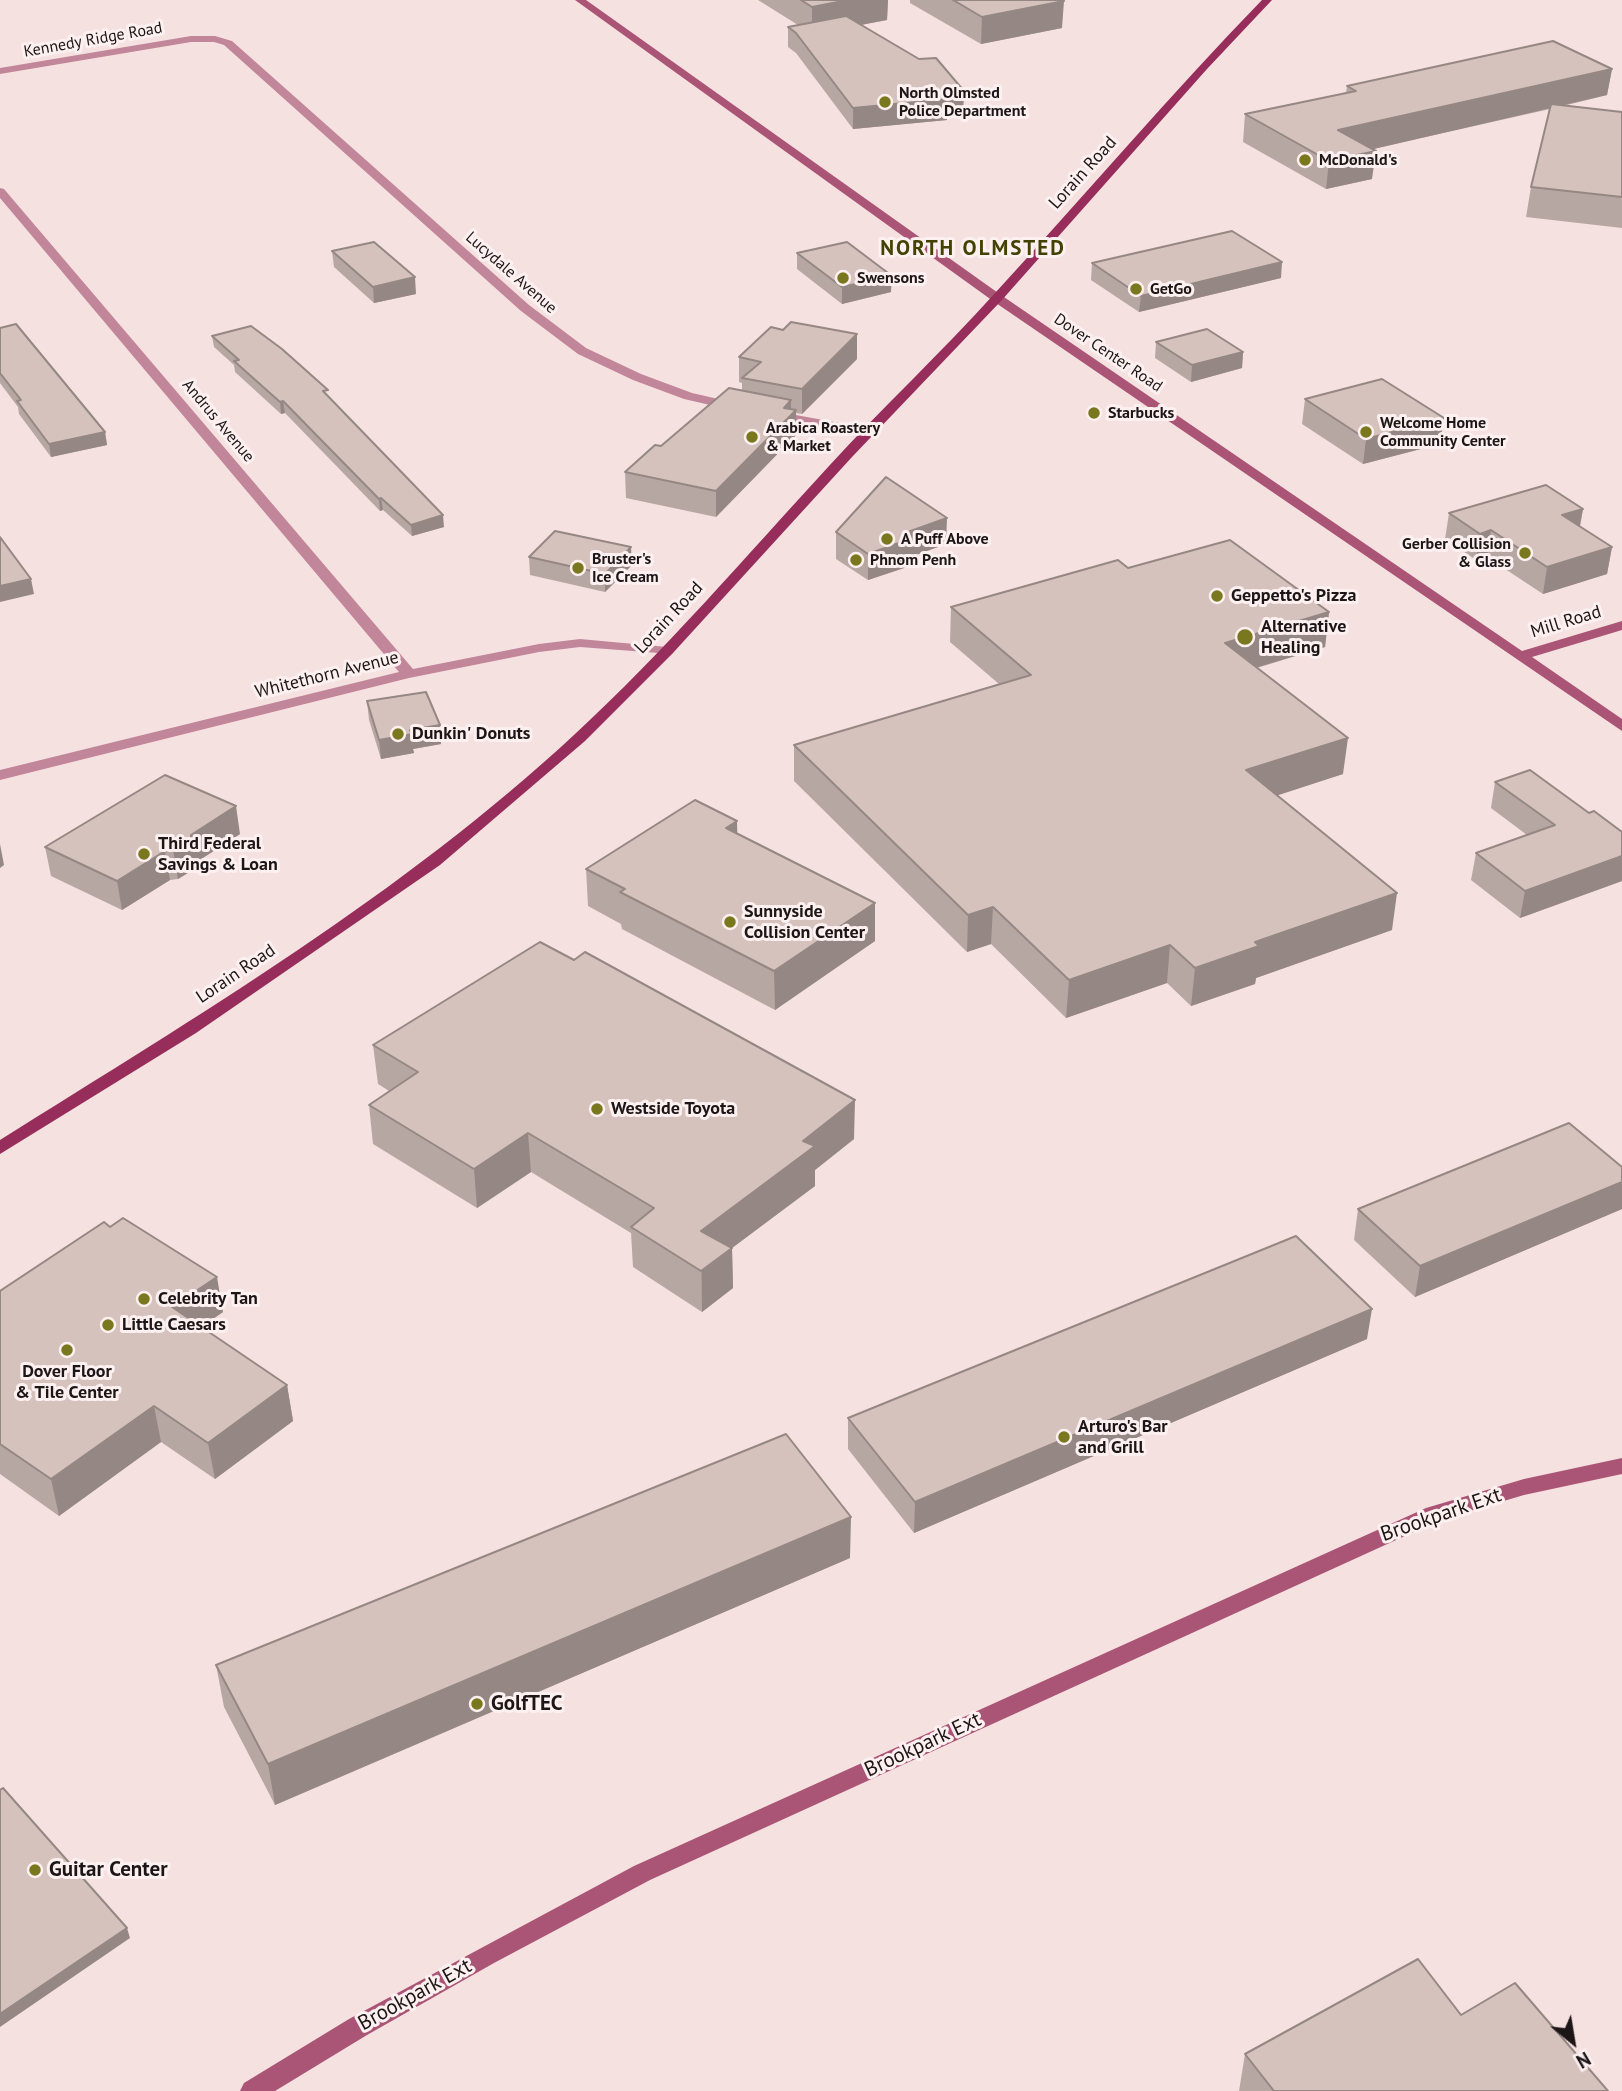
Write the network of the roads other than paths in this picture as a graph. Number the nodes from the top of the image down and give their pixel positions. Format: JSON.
{"nodes":[{"id":1,"x":580,"y":0,"type":"edge"},
{"id":2,"x":1267,"y":0,"type":"edge"},
{"id":3,"x":191,"y":39,"type":"joint"},
{"id":4,"x":0,"y":71,"type":"edge"},
{"id":5,"x":0,"y":191,"type":"edge"},
{"id":6,"x":997,"y":298,"type":"junction"},
{"id":7,"x":867,"y":432,"type":"junction"},
{"id":8,"x":1622,"y":625,"type":"edge"},
{"id":9,"x":667,"y":652,"type":"junction"},
{"id":10,"x":1521,"y":656,"type":"junction"},
{"id":11,"x":409,"y":674,"type":"junction"},
{"id":12,"x":1622,"y":726,"type":"edge"},
{"id":13,"x":0,"y":775,"type":"edge"},
{"id":14,"x":0,"y":1148,"type":"edge"},
{"id":15,"x":1622,"y":1466,"type":"edge"},
{"id":16,"x":253,"y":2091,"type":"edge"}],
"edges":[{"from":1,"to":6,"type":"street","name":"Dover Center Road"},
{"from":2,"to":6,"type":"main road","name":"Lorain Road"},
{"from":3,"to":4,"type":"street","name":"Kennedy Ridge Road"},
{"from":3,"to":7,"type":"street","name":"Lucydale Avenue"},
{"from":5,"to":11,"type":"street","name":"Andrus Avenue"},
{"from":6,"to":7,"type":"main road","name":"Lorain Road"},
{"from":6,"to":10,"type":"street","name":"Dover Center Road"},
{"from":7,"to":9,"type":"main road","name":"Lorain Road"},
{"from":8,"to":10,"type":"street","name":"Mill Road"},
{"from":9,"to":11,"type":"street","name":"Whitethorn Avenue"},
{"from":9,"to":14,"type":"main road","name":"Lorain Road"},
{"from":10,"to":12,"type":"street","name":"Dover Center Road"},
{"from":11,"to":13,"type":"street","name":"Whitethorn Avenue"},
{"from":15,"to":16,"type":"street","name":"Brookpark Ext"}]}
